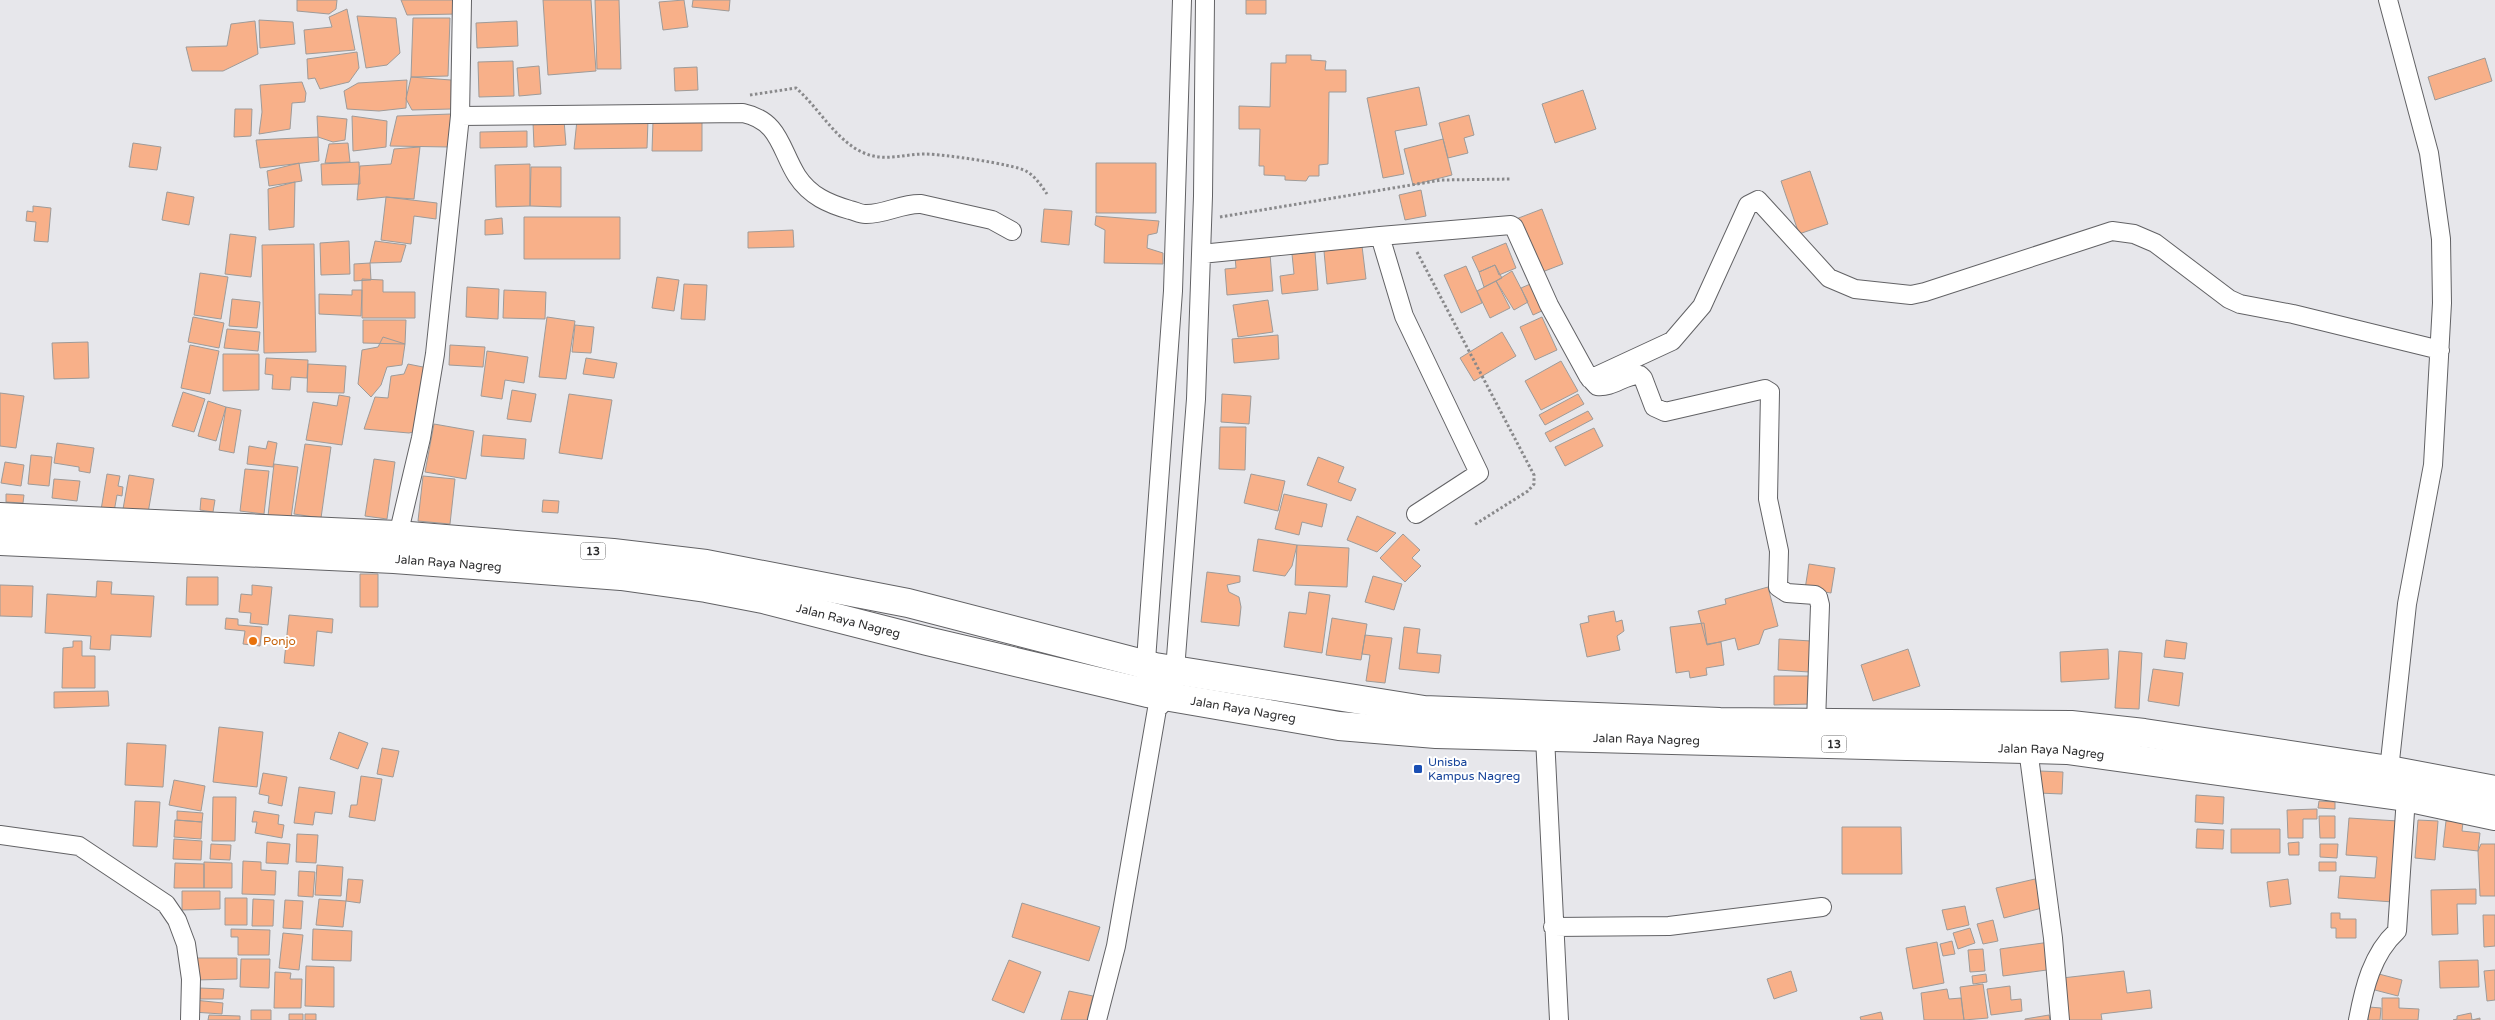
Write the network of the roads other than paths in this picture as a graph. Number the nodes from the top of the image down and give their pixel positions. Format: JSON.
{"nodes":[{"id":1,"x":462,"y":0,"type":"edge"},
{"id":2,"x":1182,"y":0,"type":"edge"},
{"id":3,"x":1205,"y":0,"type":"edge"},
{"id":4,"x":2388,"y":0,"type":"edge"},
{"id":5,"x":460,"y":116,"type":"junction"},
{"id":6,"x":1012,"y":231,"type":"dead end"},
{"id":7,"x":1380,"y":236,"type":"junction"},
{"id":8,"x":1201,"y":254,"type":"junction"},
{"id":9,"x":1173,"y":291,"type":"junction"},
{"id":10,"x":1200,"y":294,"type":"junction"},
{"id":11,"x":2440,"y":350,"type":"junction"},
{"id":12,"x":1590,"y":379,"type":"junction"},
{"id":13,"x":1416,"y":514,"type":"dead end"},
{"id":14,"x":0,"y":516,"type":"edge"},
{"id":15,"x":0,"y":541,"type":"edge"},
{"id":16,"x":396,"y":547,"type":"junction"},
{"id":17,"x":1144,"y":664,"type":"junction"},
{"id":18,"x":1162,"y":692,"type":"junction"},
{"id":19,"x":1816,"y":723,"type":"junction"},
{"id":20,"x":1546,"y":737,"type":"junction"},
{"id":21,"x":2028,"y":749,"type":"junction"},
{"id":22,"x":2390,"y":770,"type":"junction"},
{"id":23,"x":2495,"y":790,"type":"edge"},
{"id":24,"x":2406,"y":797,"type":"junction"},
{"id":25,"x":2495,"y":816,"type":"edge"},
{"id":26,"x":0,"y":835,"type":"edge"},
{"id":27,"x":1822,"y":907,"type":"dead end"},
{"id":28,"x":1553,"y":927,"type":"junction"},
{"id":29,"x":190,"y":1020,"type":"edge"},
{"id":30,"x":1097,"y":1020,"type":"edge"},
{"id":31,"x":1559,"y":1020,"type":"edge"},
{"id":32,"x":2060,"y":1020,"type":"edge"},
{"id":33,"x":2358,"y":1020,"type":"edge"}],
"edges":[{"from":1,"to":5,"type":"street"},
{"from":2,"to":9,"type":"street"},
{"from":3,"to":8,"type":"street"},
{"from":4,"to":11,"type":"street"},
{"from":5,"to":6,"type":"street"},
{"from":5,"to":16,"type":"street"},
{"from":7,"to":8,"type":"street"},
{"from":7,"to":12,"type":"street"},
{"from":7,"to":13,"type":"street"},
{"from":8,"to":10,"type":"street"},
{"from":9,"to":10,"type":"street"},
{"from":9,"to":17,"type":"street"},
{"from":10,"to":18,"type":"street"},
{"from":11,"to":12,"type":"street"},
{"from":11,"to":22,"type":"street"},
{"from":12,"to":19,"type":"street"},
{"from":14,"to":16,"type":"highway","name":"Jalan Raya Nagreg","number":"13"},
{"from":15,"to":16,"type":"highway","name":"Jalan Raya Nagreg","number":"13"},
{"from":16,"to":17,"type":"highway","name":"Jalan Raya Nagreg","number":"13"},
{"from":16,"to":18,"type":"highway","name":"Jalan Raya Nagreg","number":"13"},
{"from":17,"to":18,"type":"highway","name":"Jalan Raya Nagreg","number":"13"},
{"from":18,"to":19,"type":"highway","name":"Jalan Raya Nagreg","number":"13"},
{"from":18,"to":20,"type":"highway","name":"Jalan Raya Nagreg","number":"13"},
{"from":18,"to":30,"type":"street"},
{"from":19,"to":22,"type":"highway","name":"Jalan Raya Nagreg","number":"13"},
{"from":20,"to":21,"type":"highway","name":"Jalan Raya Nagreg","number":"13"},
{"from":20,"to":28,"type":"street"},
{"from":21,"to":24,"type":"highway","name":"Jalan Raya Nagreg","number":"13"},
{"from":21,"to":32,"type":"street"},
{"from":22,"to":23,"type":"highway","name":"Jalan Raya Nagreg","number":"13"},
{"from":24,"to":25,"type":"highway","name":"Jalan Raya Nagreg","number":"13"},
{"from":24,"to":33,"type":"street"},
{"from":26,"to":29,"type":"street"},
{"from":27,"to":28,"type":"street"},
{"from":28,"to":31,"type":"street"}]}
